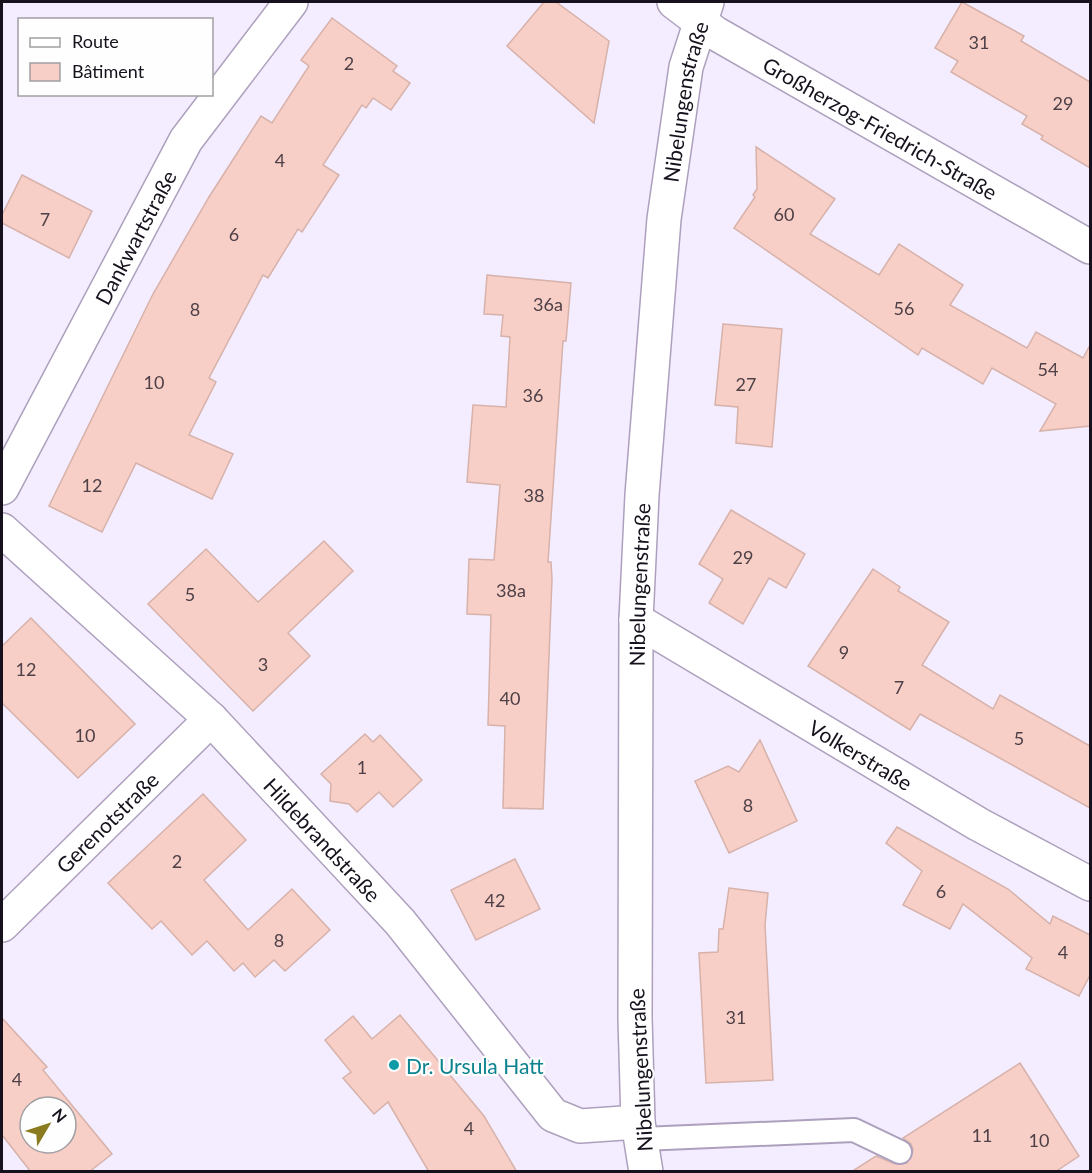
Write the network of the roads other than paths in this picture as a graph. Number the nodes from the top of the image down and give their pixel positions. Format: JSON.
{"nodes":[{"id":1,"x":291,"y":2,"type":"edge"},
{"id":2,"x":693,"y":8,"type":"edge"},
{"id":3,"x":1090,"y":247,"type":"edge"},
{"id":4,"x":2,"y":488,"type":"edge"},
{"id":5,"x":2,"y":530,"type":"edge"},
{"id":6,"x":636,"y":620,"type":"junction"},
{"id":7,"x":211,"y":719,"type":"junction"},
{"id":8,"x":1090,"y":884,"type":"edge"},
{"id":9,"x":2,"y":925,"type":"edge"},
{"id":10,"x":640,"y":1130,"type":"junction"},
{"id":11,"x":900,"y":1152,"type":"dead end"},
{"id":12,"x":646,"y":1172,"type":"edge"}],
"edges":[{"from":1,"to":4,"type":"street","name":"Dankwartstraße"},
{"from":2,"to":3,"type":"street","name":"Großherzog-Friedrich-Straße"},
{"from":2,"to":6,"type":"street","name":"Nibelungenstraße"},
{"from":5,"to":7,"type":"street","name":"Hildebrandstraße"},
{"from":6,"to":8,"type":"street","name":"Volkerstraße"},
{"from":6,"to":10,"type":"street","name":"Nibelungenstraße"},
{"from":7,"to":9,"type":"street","name":"Gerenotstraße"},
{"from":7,"to":10,"type":"street","name":"Hildebrandstraße"},
{"from":10,"to":11,"type":"lane"},
{"from":10,"to":12,"type":"street","name":"Nibelungenstraße"}]}
